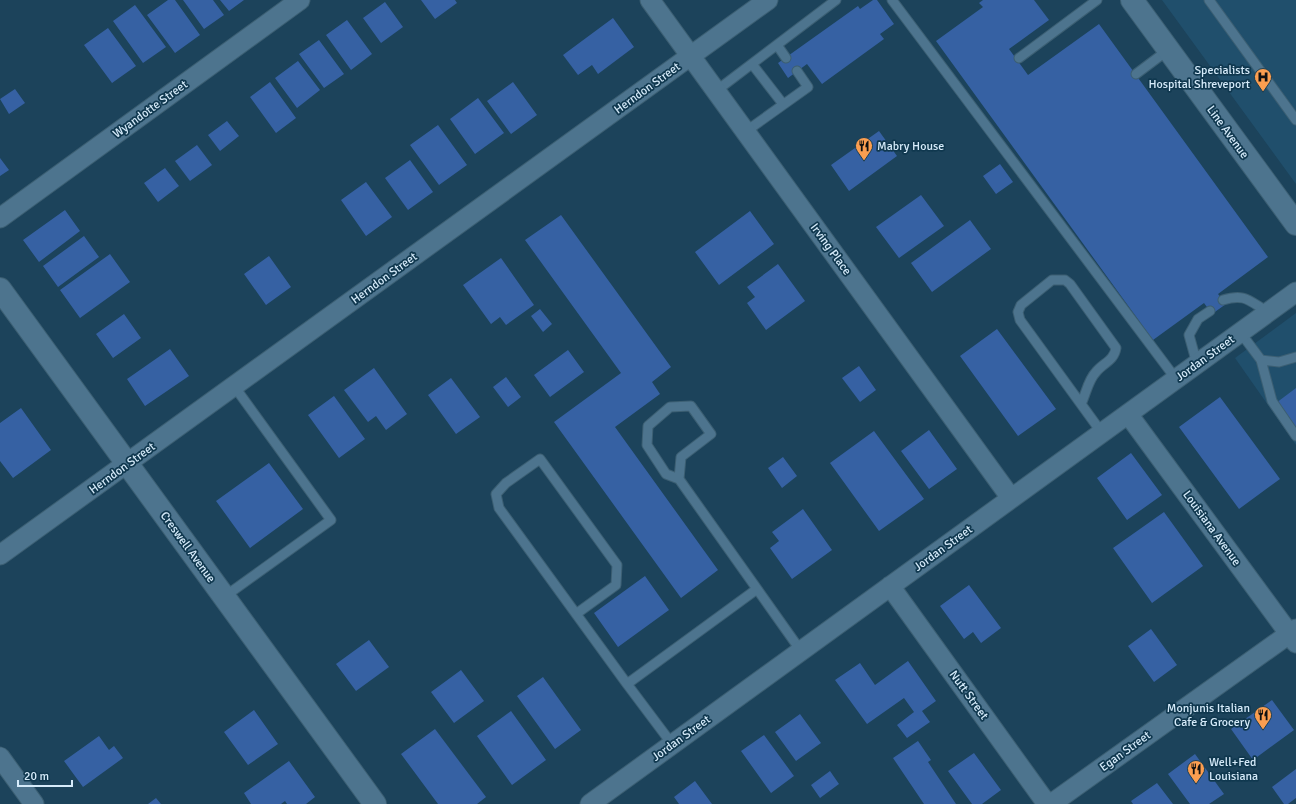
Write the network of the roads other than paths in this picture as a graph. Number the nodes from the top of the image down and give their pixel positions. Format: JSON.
{"nodes":[{"id":1,"x":300,"y":0,"type":"edge"},
{"id":2,"x":650,"y":0,"type":"edge"},
{"id":3,"x":768,"y":0,"type":"edge"},
{"id":4,"x":836,"y":0,"type":"edge"},
{"id":5,"x":892,"y":0,"type":"edge"},
{"id":6,"x":1097,"y":0,"type":"edge"},
{"id":7,"x":1132,"y":0,"type":"edge"},
{"id":8,"x":1209,"y":0,"type":"edge"},
{"id":9,"x":777,"y":45,"type":"junction"},
{"id":10,"x":1168,"y":50,"type":"junction"},
{"id":11,"x":690,"y":56,"type":"junction"},
{"id":12,"x":786,"y":58,"type":"dead end"},
{"id":13,"x":1018,"y":58,"type":"dead end"},
{"id":14,"x":752,"y":64,"type":"junction"},
{"id":15,"x":797,"y":72,"type":"dead end"},
{"id":16,"x":1136,"y":74,"type":"dead end"},
{"id":17,"x":716,"y":91,"type":"junction"},
{"id":18,"x":783,"y":104,"type":"junction"},
{"id":19,"x":1296,"y":120,"type":"edge"},
{"id":20,"x":745,"y":132,"type":"junction"},
{"id":21,"x":0,"y":218,"type":"edge"},
{"id":22,"x":1296,"y":224,"type":"edge"},
{"id":23,"x":0,"y":289,"type":"edge"},
{"id":24,"x":1296,"y":292,"type":"edge"},
{"id":25,"x":1223,"y":300,"type":"dead end"},
{"id":26,"x":1210,"y":311,"type":"dead end"},
{"id":27,"x":1268,"y":312,"type":"junction"},
{"id":28,"x":1240,"y":332,"type":"junction"},
{"id":29,"x":1296,"y":357,"type":"edge"},
{"id":30,"x":1261,"y":360,"type":"junction"},
{"id":31,"x":1197,"y":364,"type":"junction"},
{"id":32,"x":1176,"y":379,"type":"junction"},
{"id":33,"x":234,"y":386,"type":"junction"},
{"id":34,"x":1081,"y":404,"type":"junction"},
{"id":35,"x":1128,"y":414,"type":"junction"},
{"id":36,"x":1102,"y":433,"type":"junction"},
{"id":37,"x":1296,"y":436,"type":"edge"},
{"id":38,"x":127,"y":464,"type":"junction"},
{"id":39,"x":679,"y":479,"type":"junction"},
{"id":40,"x":1012,"y":498,"type":"junction"},
{"id":41,"x":0,"y":555,"type":"edge"},
{"id":42,"x":890,"y":586,"type":"junction"},
{"id":43,"x":757,"y":589,"type":"junction"},
{"id":44,"x":224,"y":597,"type":"junction"},
{"id":45,"x":576,"y":614,"type":"junction"},
{"id":46,"x":1294,"y":635,"type":"edge"},
{"id":47,"x":801,"y":651,"type":"junction"},
{"id":48,"x":627,"y":684,"type":"junction"},
{"id":49,"x":672,"y":744,"type":"junction"},
{"id":50,"x":0,"y":757,"type":"edge"},
{"id":51,"x":34,"y":804,"type":"edge"},
{"id":52,"x":375,"y":804,"type":"edge"},
{"id":53,"x":590,"y":804,"type":"edge"},
{"id":54,"x":1047,"y":804,"type":"edge"},
{"id":55,"x":1051,"y":804,"type":"edge"}],
"edges":[{"from":1,"to":21,"type":"street","name":"Wyandotte Street"},
{"from":2,"to":11,"type":"street","name":"Irving Place"},
{"from":3,"to":11,"type":"street","name":"Herndon Street"},
{"from":4,"to":9,"type":"lane"},
{"from":5,"to":32,"type":"lane"},
{"from":6,"to":13,"type":"lane"},
{"from":7,"to":10,"type":"street","name":"Line Avenue"},
{"from":8,"to":19,"type":"lane"},
{"from":9,"to":12,"type":"lane"},
{"from":9,"to":14,"type":"lane"},
{"from":10,"to":16,"type":"lane"},
{"from":10,"to":22,"type":"street","name":"Line Avenue"},
{"from":11,"to":17,"type":"street","name":"Irving Place"},
{"from":11,"to":33,"type":"street","name":"Herndon Street"},
{"from":14,"to":17,"type":"lane"},
{"from":14,"to":18,"type":"lane"},
{"from":15,"to":18,"type":"lane"},
{"from":17,"to":20,"type":"street","name":"Irving Place"},
{"from":18,"to":20,"type":"lane"},
{"from":20,"to":40,"type":"street","name":"Irving Place"},
{"from":23,"to":38,"type":"street","name":"Creswell Avenue"},
{"from":24,"to":27,"type":"street","name":"Jordan Street"},
{"from":25,"to":27,"type":"lane"},
{"from":26,"to":31,"type":"lane"},
{"from":27,"to":28,"type":"street","name":"Jordan Street"},
{"from":28,"to":30,"type":"lane"},
{"from":28,"to":31,"type":"street","name":"Jordan Street"},
{"from":29,"to":30,"type":"lane"},
{"from":30,"to":37,"type":"lane"},
{"from":31,"to":32,"type":"street","name":"Jordan Street"},
{"from":32,"to":35,"type":"street","name":"Jordan Street"},
{"from":33,"to":38,"type":"street","name":"Herndon Street"},
{"from":33,"to":44,"type":"lane"},
{"from":34,"to":34,"type":"lane"},
{"from":34,"to":36,"type":"lane"},
{"from":35,"to":36,"type":"street","name":"Jordan Street"},
{"from":35,"to":46,"type":"street","name":"Louisiana Avenue"},
{"from":36,"to":40,"type":"street","name":"Jordan Street"},
{"from":38,"to":41,"type":"street","name":"Herndon Street"},
{"from":38,"to":44,"type":"street","name":"Creswell Avenue"},
{"from":39,"to":39,"type":"lane"},
{"from":39,"to":43,"type":"lane"},
{"from":40,"to":42,"type":"street","name":"Jordan Street"},
{"from":42,"to":47,"type":"street","name":"Jordan Street"},
{"from":42,"to":54,"type":"street","name":"Nutt Street"},
{"from":43,"to":47,"type":"lane"},
{"from":43,"to":48,"type":"lane"},
{"from":44,"to":52,"type":"street","name":"Creswell Avenue"},
{"from":45,"to":45,"type":"lane"},
{"from":45,"to":48,"type":"lane"},
{"from":46,"to":55,"type":"street","name":"Egan Street"},
{"from":47,"to":49,"type":"street","name":"Jordan Street"},
{"from":48,"to":49,"type":"lane"},
{"from":49,"to":53,"type":"street","name":"Jordan Street"},
{"from":50,"to":51,"type":"street"}]}
